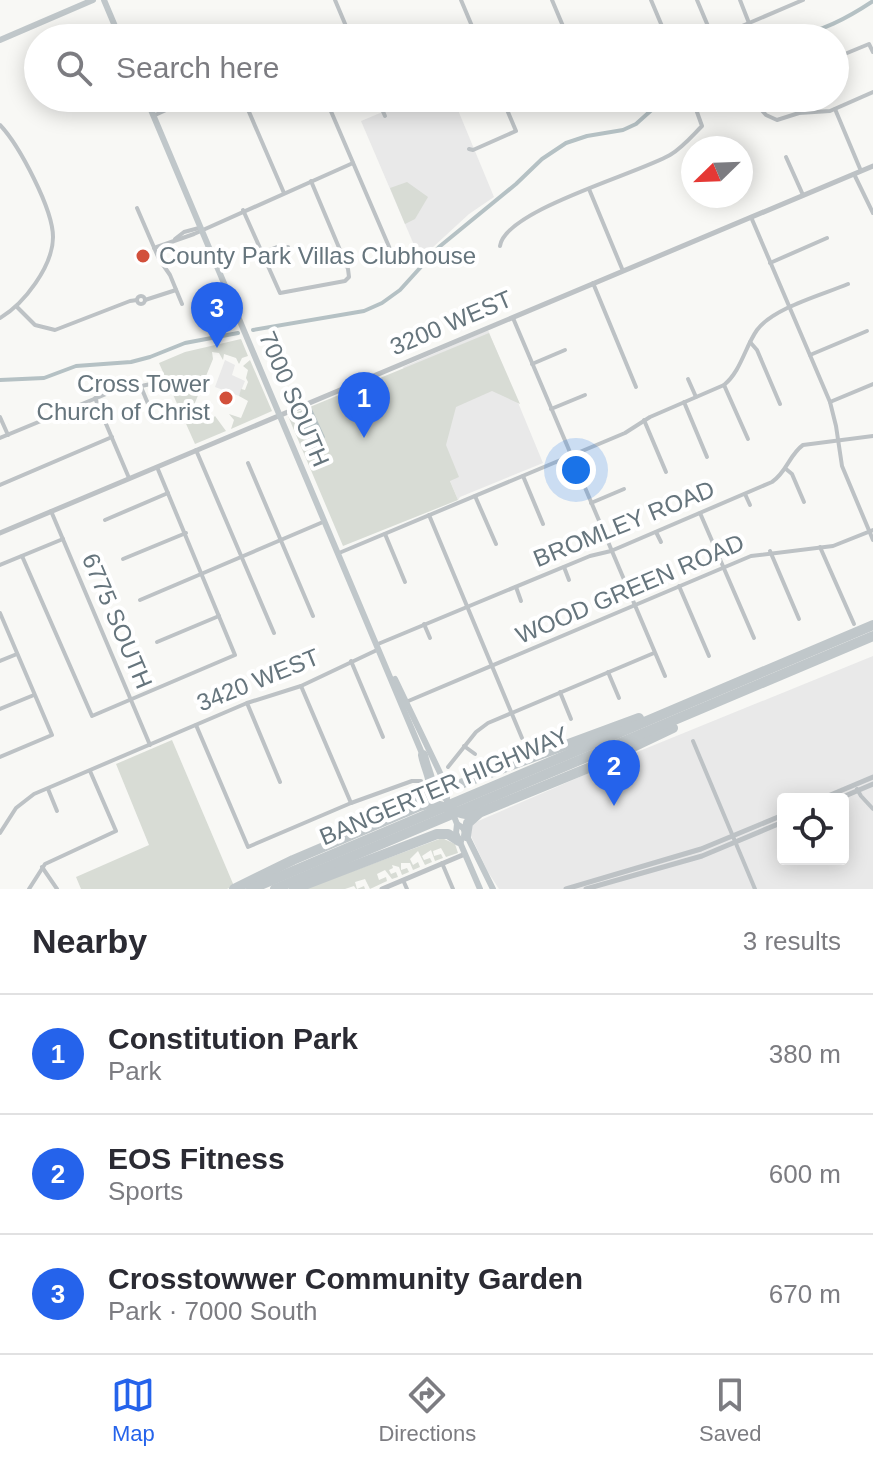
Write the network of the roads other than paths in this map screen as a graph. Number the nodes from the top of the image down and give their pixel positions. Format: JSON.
{"nodes":[{"id":1,"x":93,"y":0,"type":"edge"},
{"id":2,"x":104,"y":0,"type":"edge"},
{"id":3,"x":335,"y":0,"type":"edge"},
{"id":4,"x":461,"y":0,"type":"edge"},
{"id":5,"x":552,"y":0,"type":"edge"},
{"id":6,"x":651,"y":0,"type":"edge"},
{"id":7,"x":697,"y":0,"type":"edge"},
{"id":8,"x":740,"y":0,"type":"edge"},
{"id":9,"x":784,"y":0,"type":"edge"},
{"id":10,"x":803,"y":0,"type":"edge"},
{"id":11,"x":787,"y":7,"type":"junction"},
{"id":12,"x":749,"y":23,"type":"joint"},
{"id":13,"x":37,"y":24,"type":"edge"},
{"id":14,"x":114,"y":24,"type":"edge"},
{"id":15,"x":345,"y":24,"type":"edge"},
{"id":16,"x":471,"y":24,"type":"edge"},
{"id":17,"x":562,"y":24,"type":"edge"},
{"id":18,"x":661,"y":24,"type":"edge"},
{"id":19,"x":707,"y":24,"type":"edge"},
{"id":20,"x":24,"y":30,"type":"edge"},
{"id":21,"x":0,"y":40,"type":"edge"},
{"id":22,"x":849,"y":52,"type":"edge"},
{"id":23,"x":873,"y":52,"type":"edge"},
{"id":24,"x":873,"y":92,"type":"edge"},
{"id":25,"x":849,"y":103,"type":"edge"},
{"id":26,"x":151,"y":112,"type":"edge"},
{"id":27,"x":162,"y":112,"type":"edge"},
{"id":28,"x":249,"y":112,"type":"edge"},
{"id":29,"x":331,"y":112,"type":"edge"},
{"id":30,"x":383,"y":112,"type":"edge"},
{"id":31,"x":508,"y":112,"type":"edge"},
{"id":32,"x":698,"y":112,"type":"edge"},
{"id":33,"x":763,"y":112,"type":"edge"},
{"id":34,"x":822,"y":112,"type":"edge"},
{"id":35,"x":836,"y":112,"type":"edge"},
{"id":36,"x":153,"y":116,"type":"junction"},
{"id":37,"x":385,"y":116,"type":"dead end"},
{"id":38,"x":0,"y":125,"type":"edge"},
{"id":39,"x":469,"y":149,"type":"dead end"},
{"id":40,"x":786,"y":157,"type":"dead end"},
{"id":41,"x":353,"y":163,"type":"junction"},
{"id":42,"x":873,"y":166,"type":"edge"},
{"id":43,"x":861,"y":171,"type":"junction"},
{"id":44,"x":854,"y":174,"type":"junction"},
{"id":45,"x":311,"y":181,"type":"junction"},
{"id":46,"x":589,"y":189,"type":"junction"},
{"id":47,"x":284,"y":193,"type":"junction"},
{"id":48,"x":803,"y":195,"type":"junction"},
{"id":49,"x":137,"y":208,"type":"dead end"},
{"id":50,"x":243,"y":210,"type":"junction"},
{"id":51,"x":873,"y":213,"type":"edge"},
{"id":52,"x":751,"y":217,"type":"junction"},
{"id":53,"x":201,"y":228,"type":"junction"},
{"id":54,"x":827,"y":238,"type":"dead end"},
{"id":55,"x":500,"y":246,"type":"dead end"},
{"id":56,"x":288,"y":247,"type":"dead end"},
{"id":57,"x":154,"y":248,"type":"junction"},
{"id":58,"x":390,"y":249,"type":"dead end"},
{"id":59,"x":262,"y":253,"type":"junction"},
{"id":60,"x":770,"y":263,"type":"junction"},
{"id":61,"x":623,"y":271,"type":"junction"},
{"id":62,"x":593,"y":283,"type":"junction"},
{"id":63,"x":848,"y":284,"type":"dead end"},
{"id":64,"x":176,"y":290,"type":"junction"},
{"id":65,"x":182,"y":304,"type":"dead end"},
{"id":66,"x":17,"y":307,"type":"junction"},
{"id":67,"x":789,"y":309,"type":"junction"},
{"id":68,"x":512,"y":317,"type":"junction"},
{"id":69,"x":0,"y":318,"type":"edge"},
{"id":70,"x":867,"y":331,"type":"dead end"},
{"id":71,"x":750,"y":342,"type":"junction"},
{"id":72,"x":565,"y":350,"type":"dead end"},
{"id":73,"x":809,"y":355,"type":"junction"},
{"id":74,"x":532,"y":364,"type":"junction"},
{"id":75,"x":688,"y":379,"type":"dead end"},
{"id":76,"x":161,"y":382,"type":"dead end"},
{"id":77,"x":873,"y":384,"type":"edge"},
{"id":78,"x":724,"y":385,"type":"junction"},
{"id":79,"x":140,"y":387,"type":"junction"},
{"id":80,"x":636,"y":387,"type":"dead end"},
{"id":81,"x":585,"y":395,"type":"dead end"},
{"id":82,"x":696,"y":397,"type":"junction"},
{"id":83,"x":95,"y":398,"type":"junction"},
{"id":84,"x":684,"y":402,"type":"junction"},
{"id":85,"x":830,"y":402,"type":"junction"},
{"id":86,"x":780,"y":404,"type":"dead end"},
{"id":87,"x":551,"y":409,"type":"junction"},
{"id":88,"x":281,"y":414,"type":"junction"},
{"id":89,"x":0,"y":417,"type":"edge"},
{"id":90,"x":154,"y":418,"type":"dead end"},
{"id":91,"x":644,"y":420,"type":"junction"},
{"id":92,"x":8,"y":435,"type":"junction"},
{"id":93,"x":873,"y":436,"type":"edge"},
{"id":94,"x":112,"y":437,"type":"junction"},
{"id":95,"x":0,"y":438,"type":"edge"},
{"id":96,"x":748,"y":439,"type":"dead end"},
{"id":97,"x":838,"y":440,"type":"junction"},
{"id":98,"x":196,"y":450,"type":"junction"},
{"id":99,"x":571,"y":456,"type":"junction"},
{"id":100,"x":707,"y":457,"type":"dead end"},
{"id":101,"x":248,"y":463,"type":"dead end"},
{"id":102,"x":157,"y":467,"type":"junction"},
{"id":103,"x":786,"y":469,"type":"junction"},
{"id":104,"x":666,"y":472,"type":"dead end"},
{"id":105,"x":523,"y":476,"type":"junction"},
{"id":106,"x":129,"y":478,"type":"junction"},
{"id":107,"x":0,"y":485,"type":"edge"},
{"id":108,"x":624,"y":489,"type":"dead end"},
{"id":109,"x":168,"y":493,"type":"junction"},
{"id":110,"x":745,"y":494,"type":"junction"},
{"id":111,"x":475,"y":496,"type":"junction"},
{"id":112,"x":804,"y":502,"type":"dead end"},
{"id":113,"x":591,"y":503,"type":"junction"},
{"id":114,"x":750,"y":505,"type":"dead end"},
{"id":115,"x":51,"y":511,"type":"junction"},
{"id":116,"x":700,"y":513,"type":"junction"},
{"id":117,"x":429,"y":515,"type":"junction"},
{"id":118,"x":105,"y":520,"type":"dead end"},
{"id":119,"x":326,"y":521,"type":"junction"},
{"id":120,"x":543,"y":524,"type":"dead end"},
{"id":121,"x":871,"y":531,"type":"edge"},
{"id":122,"x":656,"y":532,"type":"junction"},
{"id":123,"x":0,"y":533,"type":"edge"},
{"id":124,"x":186,"y":533,"type":"junction"},
{"id":125,"x":385,"y":534,"type":"junction"},
{"id":126,"x":63,"y":539,"type":"junction"},
{"id":127,"x":281,"y":540,"type":"junction"},
{"id":128,"x":873,"y":540,"type":"edge"},
{"id":129,"x":661,"y":542,"type":"dead end"},
{"id":130,"x":496,"y":544,"type":"dead end"},
{"id":131,"x":820,"y":547,"type":"junction"},
{"id":132,"x":611,"y":551,"type":"junction"},
{"id":133,"x":770,"y":551,"type":"junction"},
{"id":134,"x":339,"y":553,"type":"junction"},
{"id":135,"x":22,"y":556,"type":"junction"},
{"id":136,"x":241,"y":557,"type":"junction"},
{"id":137,"x":123,"y":559,"type":"dead end"},
{"id":138,"x":0,"y":565,"type":"edge"},
{"id":139,"x":564,"y":567,"type":"junction"},
{"id":140,"x":724,"y":567,"type":"junction"},
{"id":141,"x":202,"y":573,"type":"junction"},
{"id":142,"x":569,"y":580,"type":"dead end"},
{"id":143,"x":405,"y":582,"type":"dead end"},
{"id":144,"x":679,"y":586,"type":"junction"},
{"id":145,"x":516,"y":587,"type":"junction"},
{"id":146,"x":140,"y":600,"type":"dead end"},
{"id":147,"x":521,"y":601,"type":"dead end"},
{"id":148,"x":634,"y":605,"type":"junction"},
{"id":149,"x":467,"y":606,"type":"junction"},
{"id":150,"x":0,"y":613,"type":"edge"},
{"id":151,"x":219,"y":616,"type":"junction"},
{"id":152,"x":313,"y":616,"type":"dead end"},
{"id":153,"x":799,"y":619,"type":"dead end"},
{"id":154,"x":424,"y":624,"type":"junction"},
{"id":155,"x":854,"y":624,"type":"dead end"},
{"id":156,"x":873,"y":625,"type":"edge"},
{"id":157,"x":274,"y":633,"type":"dead end"},
{"id":158,"x":873,"y":636,"type":"edge"},
{"id":159,"x":430,"y":638,"type":"dead end"},
{"id":160,"x":754,"y":638,"type":"dead end"},
{"id":161,"x":157,"y":642,"type":"dead end"},
{"id":162,"x":379,"y":646,"type":"junction"},
{"id":163,"x":654,"y":653,"type":"junction"},
{"id":164,"x":17,"y":654,"type":"junction"},
{"id":165,"x":709,"y":656,"type":"dead end"},
{"id":166,"x":0,"y":661,"type":"edge"},
{"id":167,"x":351,"y":661,"type":"junction"},
{"id":168,"x":492,"y":666,"type":"junction"},
{"id":169,"x":389,"y":670,"type":"junction"},
{"id":170,"x":608,"y":672,"type":"junction"},
{"id":171,"x":665,"y":676,"type":"dead end"},
{"id":172,"x":301,"y":686,"type":"junction"},
{"id":173,"x":560,"y":692,"type":"junction"},
{"id":174,"x":34,"y":695,"type":"junction"},
{"id":175,"x":619,"y":698,"type":"dead end"},
{"id":176,"x":699,"y":699,"type":"junction"},
{"id":177,"x":131,"y":701,"type":"junction"},
{"id":178,"x":406,"y":702,"type":"junction"},
{"id":179,"x":247,"y":703,"type":"junction"},
{"id":180,"x":0,"y":709,"type":"edge"},
{"id":181,"x":511,"y":713,"type":"junction"},
{"id":182,"x":571,"y":719,"type":"dead end"},
{"id":183,"x":196,"y":725,"type":"junction"},
{"id":184,"x":383,"y":737,"type":"dead end"},
{"id":185,"x":522,"y":738,"type":"dead end"},
{"id":186,"x":693,"y":741,"type":"dead end"},
{"id":187,"x":150,"y":745,"type":"junction"},
{"id":188,"x":464,"y":746,"type":"junction"},
{"id":189,"x":475,"y":754,"type":"dead end"},
{"id":190,"x":423,"y":755,"type":"junction"},
{"id":191,"x":0,"y":757,"type":"edge"},
{"id":192,"x":448,"y":767,"type":"dead end"},
{"id":193,"x":90,"y":770,"type":"junction"},
{"id":194,"x":873,"y":777,"type":"edge"},
{"id":195,"x":475,"y":779,"type":"junction"},
{"id":196,"x":421,"y":781,"type":"dead end"},
{"id":197,"x":443,"y":781,"type":"junction"},
{"id":198,"x":280,"y":782,"type":"dead end"},
{"id":199,"x":873,"y":784,"type":"edge"},
{"id":200,"x":857,"y":788,"type":"junction"},
{"id":201,"x":48,"y":789,"type":"junction"},
{"id":202,"x":841,"y":793,"type":"edge"},
{"id":203,"x":848,"y":793,"type":"edge"},
{"id":204,"x":351,"y":803,"type":"junction"},
{"id":205,"x":449,"y":805,"type":"junction"},
{"id":206,"x":474,"y":805,"type":"junction"},
{"id":207,"x":873,"y":809,"type":"edge"},
{"id":208,"x":57,"y":811,"type":"dead end"},
{"id":209,"x":406,"y":812,"type":"junction"},
{"id":210,"x":777,"y":818,"type":"edge"},
{"id":211,"x":430,"y":824,"type":"junction"},
{"id":212,"x":777,"y":824,"type":"edge"},
{"id":213,"x":1,"y":829,"type":"edge"},
{"id":214,"x":463,"y":838,"type":"junction"},
{"id":215,"x":735,"y":839,"type":"junction"},
{"id":216,"x":465,"y":854,"type":"junction"},
{"id":217,"x":442,"y":863,"type":"junction"},
{"id":218,"x":42,"y":867,"type":"junction"},
{"id":219,"x":403,"y":880,"type":"junction"},
{"id":220,"x":29,"y":889,"type":"edge"},
{"id":221,"x":57,"y":889,"type":"edge"},
{"id":222,"x":234,"y":889,"type":"edge"},
{"id":223,"x":251,"y":889,"type":"edge"},
{"id":224,"x":275,"y":889,"type":"edge"},
{"id":225,"x":294,"y":889,"type":"edge"},
{"id":226,"x":382,"y":889,"type":"edge"},
{"id":227,"x":407,"y":889,"type":"edge"},
{"id":228,"x":453,"y":889,"type":"edge"},
{"id":229,"x":480,"y":889,"type":"edge"},
{"id":230,"x":493,"y":889,"type":"edge"},
{"id":231,"x":566,"y":889,"type":"edge"},
{"id":232,"x":586,"y":889,"type":"edge"},
{"id":233,"x":755,"y":889,"type":"edge"}],
"edges":[{"from":1,"to":13,"type":"main road"},
{"from":2,"to":14,"type":"main road"},
{"from":3,"to":15,"type":"street"},
{"from":4,"to":16,"type":"street"},
{"from":5,"to":17,"type":"street"},
{"from":6,"to":18,"type":"street"},
{"from":7,"to":19,"type":"street"},
{"from":8,"to":12,"type":"street"},
{"from":9,"to":11,"type":"street"},
{"from":10,"to":11,"type":"street"},
{"from":11,"to":12,"type":"street"},
{"from":20,"to":21,"type":"main road"},
{"from":22,"to":23,"type":"street"},
{"from":24,"to":25,"type":"street"},
{"from":26,"to":36,"type":"main road","name":"7000 SOUTH"},
{"from":27,"to":36,"type":"street"},
{"from":28,"to":47,"type":"street"},
{"from":29,"to":41,"type":"street"},
{"from":30,"to":37,"type":"street"},
{"from":31,"to":39,"type":"street"},
{"from":32,"to":46,"type":"street"},
{"from":33,"to":34,"type":"street"},
{"from":35,"to":43,"type":"street"},
{"from":36,"to":53,"type":"main road","name":"7000 SOUTH"},
{"from":38,"to":66,"type":"street"},
{"from":40,"to":48,"type":"street"},
{"from":41,"to":45,"type":"street"},
{"from":41,"to":58,"type":"street"},
{"from":42,"to":43,"type":"street","name":"3200 WEST"},
{"from":43,"to":44,"type":"street","name":"3200 WEST"},
{"from":44,"to":48,"type":"street","name":"3200 WEST"},
{"from":44,"to":51,"type":"street"},
{"from":45,"to":47,"type":"street"},
{"from":45,"to":59,"type":"street"},
{"from":46,"to":55,"type":"street"},
{"from":46,"to":61,"type":"street"},
{"from":47,"to":50,"type":"street"},
{"from":48,"to":52,"type":"street","name":"3200 WEST"},
{"from":49,"to":57,"type":"street"},
{"from":50,"to":53,"type":"street"},
{"from":50,"to":59,"type":"street"},
{"from":52,"to":60,"type":"street"},
{"from":52,"to":61,"type":"street","name":"3200 WEST"},
{"from":53,"to":57,"type":"street"},
{"from":53,"to":88,"type":"main road","name":"7000 SOUTH"},
{"from":54,"to":60,"type":"street"},
{"from":56,"to":59,"type":"street"},
{"from":57,"to":64,"type":"street"},
{"from":60,"to":67,"type":"street"},
{"from":61,"to":62,"type":"street","name":"3200 WEST"},
{"from":62,"to":68,"type":"street","name":"3200 WEST"},
{"from":62,"to":80,"type":"street"},
{"from":63,"to":67,"type":"street"},
{"from":64,"to":65,"type":"street"},
{"from":64,"to":66,"type":"street"},
{"from":66,"to":69,"type":"street"},
{"from":67,"to":71,"type":"street"},
{"from":67,"to":73,"type":"street"},
{"from":68,"to":74,"type":"street"},
{"from":68,"to":88,"type":"street","name":"3200 WEST"},
{"from":70,"to":73,"type":"street"},
{"from":71,"to":78,"type":"street"},
{"from":71,"to":86,"type":"street"},
{"from":72,"to":74,"type":"street"},
{"from":73,"to":85,"type":"street"},
{"from":74,"to":87,"type":"street"},
{"from":75,"to":82,"type":"street"},
{"from":76,"to":79,"type":"street"},
{"from":77,"to":85,"type":"street"},
{"from":78,"to":82,"type":"street"},
{"from":78,"to":96,"type":"street"},
{"from":79,"to":83,"type":"street"},
{"from":79,"to":90,"type":"street"},
{"from":81,"to":87,"type":"street"},
{"from":82,"to":84,"type":"street"},
{"from":83,"to":92,"type":"street"},
{"from":83,"to":94,"type":"street"},
{"from":84,"to":91,"type":"street"},
{"from":84,"to":100,"type":"street"},
{"from":85,"to":97,"type":"street"},
{"from":87,"to":99,"type":"street"},
{"from":88,"to":98,"type":"street","name":"3200 WEST"},
{"from":88,"to":119,"type":"main road","name":"7000 SOUTH"},
{"from":89,"to":92,"type":"street"},
{"from":91,"to":99,"type":"street"},
{"from":91,"to":104,"type":"street"},
{"from":92,"to":95,"type":"street"},
{"from":93,"to":97,"type":"street","name":"BROMLEY ROAD"},
{"from":94,"to":106,"type":"street"},
{"from":94,"to":107,"type":"street"},
{"from":97,"to":103,"type":"street","name":"BROMLEY ROAD"},
{"from":97,"to":121,"type":"street"},
{"from":98,"to":102,"type":"street","name":"3200 WEST"},
{"from":98,"to":136,"type":"street"},
{"from":99,"to":105,"type":"street"},
{"from":99,"to":113,"type":"street"},
{"from":101,"to":127,"type":"street"},
{"from":102,"to":106,"type":"street","name":"3200 WEST"},
{"from":102,"to":109,"type":"street"},
{"from":103,"to":110,"type":"street","name":"BROMLEY ROAD"},
{"from":103,"to":112,"type":"street"},
{"from":105,"to":111,"type":"street"},
{"from":105,"to":120,"type":"street"},
{"from":106,"to":115,"type":"street","name":"3200 WEST"},
{"from":108,"to":113,"type":"street"},
{"from":109,"to":118,"type":"street"},
{"from":109,"to":124,"type":"street"},
{"from":110,"to":114,"type":"street"},
{"from":110,"to":116,"type":"street","name":"BROMLEY ROAD"},
{"from":111,"to":117,"type":"street"},
{"from":111,"to":130,"type":"street"},
{"from":113,"to":132,"type":"street"},
{"from":115,"to":123,"type":"street","name":"3200 WEST"},
{"from":115,"to":126,"type":"street","name":"6775 SOUTH"},
{"from":116,"to":122,"type":"street","name":"BROMLEY ROAD"},
{"from":116,"to":140,"type":"street"},
{"from":117,"to":125,"type":"street"},
{"from":117,"to":149,"type":"street"},
{"from":119,"to":127,"type":"street"},
{"from":119,"to":134,"type":"main road","name":"7000 SOUTH"},
{"from":121,"to":128,"type":"street"},
{"from":121,"to":131,"type":"street","name":"WOOD GREEN ROAD"},
{"from":122,"to":129,"type":"street"},
{"from":122,"to":132,"type":"street","name":"BROMLEY ROAD"},
{"from":124,"to":137,"type":"street"},
{"from":124,"to":141,"type":"street"},
{"from":125,"to":134,"type":"street"},
{"from":125,"to":143,"type":"street"},
{"from":126,"to":135,"type":"street"},
{"from":126,"to":177,"type":"street","name":"6775 SOUTH"},
{"from":127,"to":136,"type":"street"},
{"from":127,"to":152,"type":"street"},
{"from":131,"to":133,"type":"street","name":"WOOD GREEN ROAD"},
{"from":131,"to":155,"type":"street"},
{"from":132,"to":139,"type":"street","name":"BROMLEY ROAD"},
{"from":132,"to":148,"type":"street"},
{"from":133,"to":140,"type":"street","name":"WOOD GREEN ROAD"},
{"from":133,"to":153,"type":"street"},
{"from":134,"to":162,"type":"main road","name":"7000 SOUTH"},
{"from":135,"to":138,"type":"street"},
{"from":135,"to":177,"type":"street"},
{"from":136,"to":141,"type":"street"},
{"from":136,"to":157,"type":"street"},
{"from":139,"to":142,"type":"street"},
{"from":139,"to":145,"type":"street","name":"BROMLEY ROAD"},
{"from":140,"to":144,"type":"street","name":"WOOD GREEN ROAD"},
{"from":140,"to":160,"type":"street"},
{"from":141,"to":146,"type":"street"},
{"from":141,"to":151,"type":"street"},
{"from":144,"to":148,"type":"street","name":"WOOD GREEN ROAD"},
{"from":144,"to":165,"type":"street"},
{"from":145,"to":147,"type":"street"},
{"from":145,"to":149,"type":"street","name":"BROMLEY ROAD"},
{"from":148,"to":163,"type":"street"},
{"from":148,"to":168,"type":"street","name":"WOOD GREEN ROAD"},
{"from":149,"to":154,"type":"street","name":"BROMLEY ROAD"},
{"from":149,"to":168,"type":"street"},
{"from":150,"to":164,"type":"street"},
{"from":151,"to":161,"type":"street"},
{"from":151,"to":177,"type":"street"},
{"from":154,"to":159,"type":"street"},
{"from":154,"to":162,"type":"street","name":"BROMLEY ROAD"},
{"from":156,"to":176,"type":"highway","name":"BANGERTER HIGHWAY"},
{"from":158,"to":206,"type":"highway","name":"BANGERTER HIGHWAY"},
{"from":162,"to":167,"type":"street","name":"3420 WEST"},
{"from":162,"to":169,"type":"main road","name":"7000 SOUTH"},
{"from":163,"to":170,"type":"street"},
{"from":163,"to":171,"type":"street"},
{"from":164,"to":166,"type":"street"},
{"from":164,"to":174,"type":"street"},
{"from":167,"to":172,"type":"street","name":"3420 WEST"},
{"from":167,"to":184,"type":"street"},
{"from":168,"to":178,"type":"street","name":"WOOD GREEN ROAD"},
{"from":168,"to":181,"type":"street"},
{"from":169,"to":178,"type":"main road","name":"7000 SOUTH"},
{"from":169,"to":190,"type":"main road","name":"7000 SOUTH"},
{"from":170,"to":173,"type":"street"},
{"from":170,"to":175,"type":"street"},
{"from":172,"to":179,"type":"street","name":"3420 WEST"},
{"from":172,"to":204,"type":"street"},
{"from":173,"to":181,"type":"street"},
{"from":173,"to":182,"type":"street"},
{"from":174,"to":180,"type":"street"},
{"from":174,"to":191,"type":"street"},
{"from":176,"to":195,"type":"highway"},
{"from":176,"to":206,"type":"highway","name":"BANGERTER HIGHWAY"},
{"from":177,"to":187,"type":"street","name":"6775 SOUTH"},
{"from":178,"to":197,"type":"main road","name":"7000 SOUTH"},
{"from":179,"to":183,"type":"street","name":"3420 WEST"},
{"from":179,"to":198,"type":"street"},
{"from":181,"to":185,"type":"street"},
{"from":181,"to":188,"type":"street"},
{"from":183,"to":187,"type":"street","name":"3420 WEST"},
{"from":183,"to":204,"type":"street"},
{"from":186,"to":215,"type":"street"},
{"from":187,"to":193,"type":"street","name":"3420 WEST"},
{"from":188,"to":189,"type":"street"},
{"from":188,"to":192,"type":"street"},
{"from":190,"to":205,"type":"main road","name":"7000 SOUTH"},
{"from":190,"to":209,"type":"highway"},
{"from":193,"to":201,"type":"street","name":"3420 WEST"},
{"from":193,"to":218,"type":"street"},
{"from":194,"to":200,"type":"street"},
{"from":195,"to":197,"type":"highway"},
{"from":195,"to":205,"type":"highway"},
{"from":196,"to":204,"type":"street"},
{"from":197,"to":205,"type":"main road","name":"7000 SOUTH"},
{"from":199,"to":200,"type":"street"},
{"from":200,"to":202,"type":"street"},
{"from":200,"to":203,"type":"street"},
{"from":200,"to":207,"type":"street"},
{"from":201,"to":208,"type":"street"},
{"from":201,"to":213,"type":"street","name":"3420 WEST"},
{"from":205,"to":206,"type":"highway"},
{"from":205,"to":209,"type":"highway"},
{"from":205,"to":211,"type":"highway"},
{"from":205,"to":214,"type":"main road","name":"7000 SOUTH"},
{"from":206,"to":211,"type":"highway","name":"BANGERTER HIGHWAY"},
{"from":206,"to":214,"type":"highway"},
{"from":209,"to":222,"type":"highway"},
{"from":210,"to":215,"type":"street"},
{"from":211,"to":214,"type":"highway"},
{"from":211,"to":223,"type":"highway","name":"BANGERTER HIGHWAY"},
{"from":211,"to":224,"type":"highway","name":"BANGERTER HIGHWAY"},
{"from":211,"to":225,"type":"highway"},
{"from":212,"to":215,"type":"street"},
{"from":214,"to":216,"type":"main road","name":"7000 SOUTH"},
{"from":214,"to":230,"type":"main road","name":"7000 SOUTH"},
{"from":215,"to":231,"type":"street"},
{"from":215,"to":232,"type":"street"},
{"from":215,"to":233,"type":"street"},
{"from":216,"to":217,"type":"street"},
{"from":216,"to":229,"type":"main road","name":"7000 SOUTH"},
{"from":217,"to":219,"type":"street"},
{"from":217,"to":228,"type":"street"},
{"from":218,"to":220,"type":"street"},
{"from":218,"to":221,"type":"street"},
{"from":219,"to":226,"type":"street"},
{"from":219,"to":227,"type":"street"}]}
